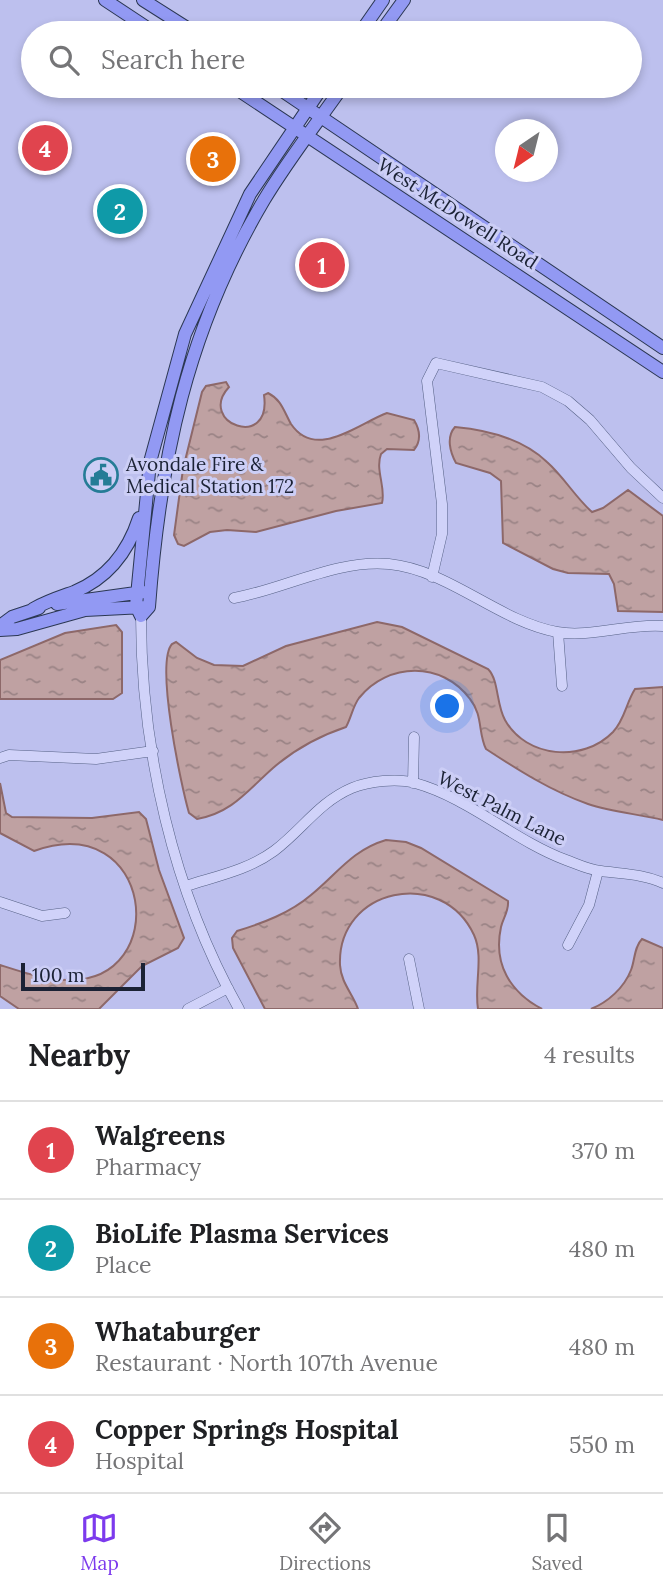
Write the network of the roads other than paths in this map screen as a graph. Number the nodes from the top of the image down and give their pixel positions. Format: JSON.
{"nodes":[{"id":1,"x":105,"y":0,"type":"edge"},
{"id":2,"x":143,"y":0,"type":"edge"},
{"id":3,"x":383,"y":0,"type":"edge"},
{"id":4,"x":395,"y":0,"type":"edge"},
{"id":5,"x":404,"y":0,"type":"edge"},
{"id":6,"x":137,"y":21,"type":"edge"},
{"id":7,"x":176,"y":21,"type":"edge"},
{"id":8,"x":368,"y":21,"type":"edge"},
{"id":9,"x":383,"y":21,"type":"edge"},
{"id":10,"x":389,"y":21,"type":"edge"},
{"id":11,"x":250,"y":98,"type":"edge"},
{"id":12,"x":294,"y":98,"type":"edge"},
{"id":13,"x":314,"y":98,"type":"edge"},
{"id":14,"x":335,"y":98,"type":"edge"},
{"id":15,"x":308,"y":107,"type":"junction"},
{"id":16,"x":322,"y":117,"type":"junction"},
{"id":17,"x":294,"y":128,"type":"junction"},
{"id":18,"x":308,"y":137,"type":"junction"},
{"id":19,"x":663,"y":348,"type":"edge"},
{"id":20,"x":663,"y":372,"type":"edge"},
{"id":21,"x":150,"y":460,"type":"junction"},
{"id":22,"x":165,"y":463,"type":"junction"},
{"id":23,"x":662,"y":495,"type":"edge"},
{"id":24,"x":144,"y":498,"type":"junction"},
{"id":25,"x":432,"y":577,"type":"junction"},
{"id":26,"x":234,"y":598,"type":"dead end"},
{"id":27,"x":143,"y":601,"type":"junction"},
{"id":28,"x":33,"y":609,"type":"junction"},
{"id":29,"x":663,"y":626,"type":"edge"},
{"id":30,"x":0,"y":628,"type":"edge"},
{"id":31,"x":558,"y":632,"type":"junction"},
{"id":32,"x":562,"y":686,"type":"dead end"},
{"id":33,"x":414,"y":737,"type":"dead end"},
{"id":34,"x":153,"y":751,"type":"junction"},
{"id":35,"x":0,"y":758,"type":"edge"},
{"id":36,"x":414,"y":783,"type":"junction"},
{"id":37,"x":598,"y":871,"type":"junction"},
{"id":38,"x":663,"y":883,"type":"edge"},
{"id":39,"x":186,"y":886,"type":"junction"},
{"id":40,"x":0,"y":902,"type":"edge"},
{"id":41,"x":65,"y":913,"type":"dead end"},
{"id":42,"x":568,"y":945,"type":"dead end"},
{"id":43,"x":409,"y":959,"type":"dead end"},
{"id":44,"x":228,"y":988,"type":"junction"},
{"id":45,"x":188,"y":1009,"type":"edge"},
{"id":46,"x":239,"y":1009,"type":"edge"},
{"id":47,"x":419,"y":1009,"type":"edge"}],
"edges":[{"from":1,"to":6,"type":"main road"},
{"from":2,"to":7,"type":"main road"},
{"from":3,"to":8,"type":"main road"},
{"from":4,"to":9,"type":"main road"},
{"from":5,"to":10,"type":"main road"},
{"from":11,"to":17,"type":"main road","name":"West McDowell Road"},
{"from":12,"to":15,"type":"main road","name":"West McDowell Road"},
{"from":13,"to":15,"type":"main road"},
{"from":14,"to":16,"type":"main road"},
{"from":15,"to":16,"type":"main road","name":"West McDowell Road"},
{"from":15,"to":17,"type":"main road"},
{"from":16,"to":18,"type":"main road"},
{"from":16,"to":19,"type":"main road","name":"West McDowell Road"},
{"from":17,"to":18,"type":"main road","name":"West McDowell Road"},
{"from":17,"to":21,"type":"main road"},
{"from":18,"to":20,"type":"main road","name":"West McDowell Road"},
{"from":18,"to":22,"type":"main road"},
{"from":21,"to":22,"type":"main road"},
{"from":21,"to":24,"type":"main road"},
{"from":22,"to":27,"type":"main road"},
{"from":23,"to":25,"type":"street"},
{"from":24,"to":27,"type":"main road"},
{"from":24,"to":28,"type":"main road"},
{"from":25,"to":26,"type":"street"},
{"from":25,"to":31,"type":"street"},
{"from":27,"to":28,"type":"main road"},
{"from":27,"to":30,"type":"main road"},
{"from":27,"to":34,"type":"street"},
{"from":28,"to":30,"type":"main road"},
{"from":29,"to":31,"type":"street"},
{"from":31,"to":32,"type":"street"},
{"from":33,"to":36,"type":"street"},
{"from":34,"to":35,"type":"street"},
{"from":34,"to":39,"type":"street"},
{"from":36,"to":37,"type":"street","name":"West Palm Lane"},
{"from":36,"to":39,"type":"street","name":"West Palm Lane"},
{"from":37,"to":38,"type":"street","name":"West Palm Lane"},
{"from":37,"to":42,"type":"street"},
{"from":39,"to":44,"type":"street"},
{"from":40,"to":41,"type":"street"},
{"from":43,"to":47,"type":"street"},
{"from":44,"to":45,"type":"street"},
{"from":44,"to":46,"type":"street"}]}
